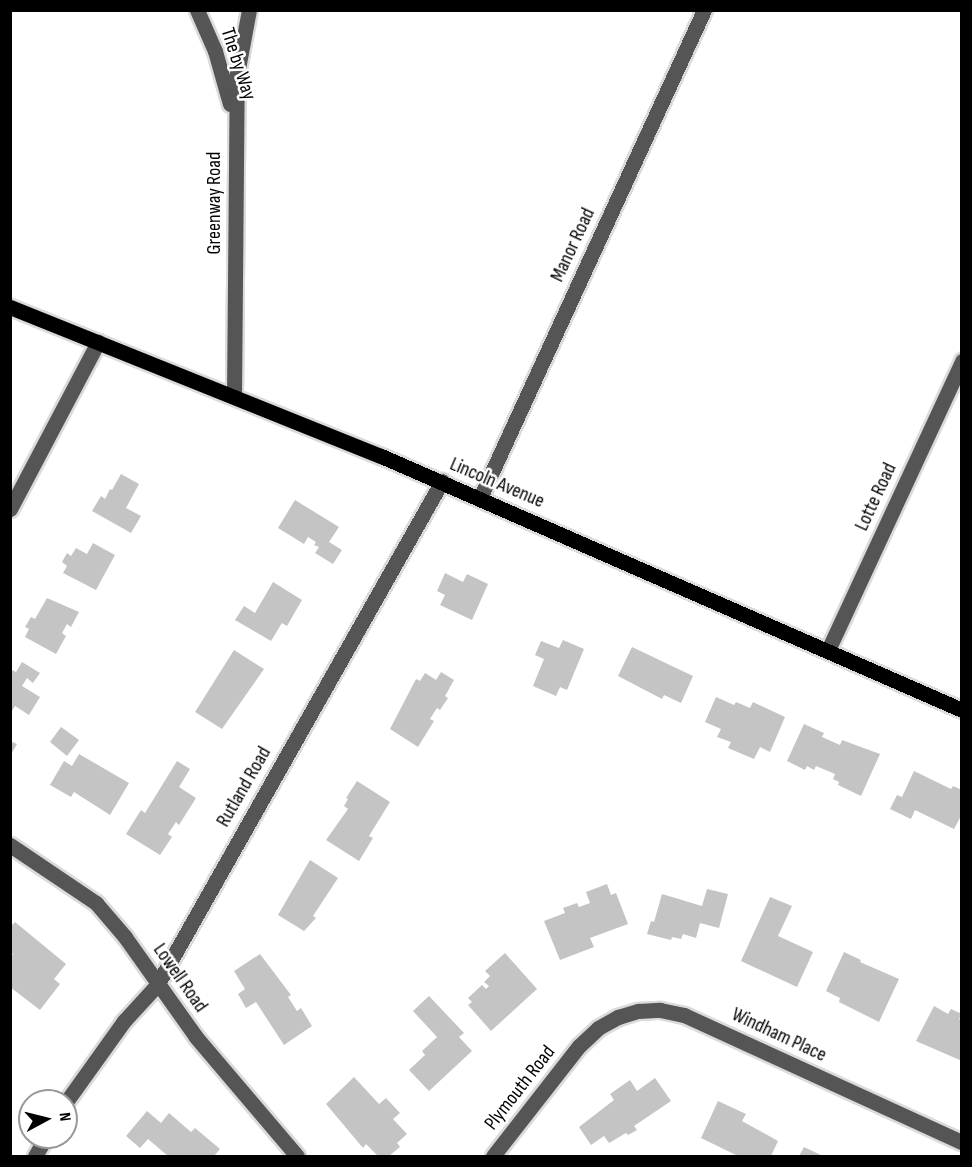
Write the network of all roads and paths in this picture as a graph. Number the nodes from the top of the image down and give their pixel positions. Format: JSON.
{"nodes":[{"id":1,"x":197,"y":10,"type":"edge"},
{"id":2,"x":249,"y":10,"type":"edge"},
{"id":3,"x":704,"y":10,"type":"edge"},
{"id":4,"x":236,"y":131,"type":"junction"},
{"id":5,"x":10,"y":307,"type":"edge"},
{"id":6,"x":98,"y":342,"type":"junction"},
{"id":7,"x":962,"y":361,"type":"edge"},
{"id":8,"x":234,"y":396,"type":"junction"},
{"id":9,"x":442,"y":482,"type":"junction"},
{"id":10,"x":480,"y":498,"type":"junction"},
{"id":11,"x":10,"y":508,"type":"edge"},
{"id":12,"x":828,"y":650,"type":"junction"},
{"id":13,"x":962,"y":710,"type":"edge"},
{"id":14,"x":10,"y":845,"type":"edge"},
{"id":15,"x":157,"y":985,"type":"junction"},
{"id":16,"x":579,"y":1046,"type":"joint"},
{"id":17,"x":75,"y":1089,"type":"edge"},
{"id":18,"x":962,"y":1142,"type":"edge"},
{"id":19,"x":297,"y":1156,"type":"edge"},
{"id":20,"x":493,"y":1156,"type":"edge"}],
"edges":[{"from":1,"to":4,"type":"street","name":"The by Way"},
{"from":2,"to":4,"type":"street","name":"Greenway Road"},
{"from":3,"to":10,"type":"street","name":"Manor Road"},
{"from":4,"to":8,"type":"street","name":"Greenway Road"},
{"from":5,"to":6,"type":"main road","name":"Lincoln Avenue"},
{"from":6,"to":8,"type":"main road","name":"Lincoln Avenue"},
{"from":6,"to":11,"type":"street"},
{"from":7,"to":12,"type":"street","name":"Lotte Road"},
{"from":8,"to":9,"type":"main road","name":"Lincoln Avenue"},
{"from":9,"to":10,"type":"main road","name":"Lincoln Avenue"},
{"from":9,"to":15,"type":"street","name":"Rutland Road"},
{"from":10,"to":12,"type":"main road","name":"Lincoln Avenue"},
{"from":12,"to":13,"type":"main road","name":"Lincoln Avenue"},
{"from":14,"to":15,"type":"street","name":"Lowell Road"},
{"from":15,"to":17,"type":"street","name":"Rutland Road"},
{"from":15,"to":19,"type":"street","name":"Lowell Road"},
{"from":16,"to":18,"type":"street","name":"Windham Place"},
{"from":16,"to":20,"type":"street","name":"Plymouth Road"}]}
